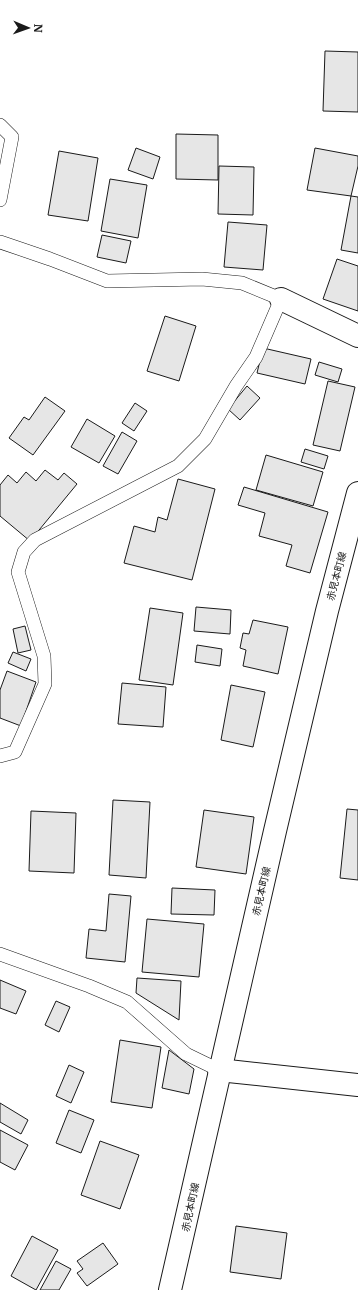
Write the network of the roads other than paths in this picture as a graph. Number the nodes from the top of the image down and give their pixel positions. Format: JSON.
{"nodes":[{"id":1,"x":0,"y":125,"type":"edge"},
{"id":2,"x":0,"y":200,"type":"edge"},
{"id":3,"x":0,"y":242,"type":"edge"},
{"id":4,"x":281,"y":299,"type":"junction"},
{"id":5,"x":358,"y":336,"type":"edge"},
{"id":6,"x":358,"y":493,"type":"edge"},
{"id":7,"x":0,"y":756,"type":"edge"},
{"id":8,"x":0,"y":954,"type":"edge"},
{"id":9,"x":219,"y":1070,"type":"junction"},
{"id":10,"x":358,"y":1085,"type":"edge"},
{"id":11,"x":170,"y":1290,"type":"edge"}],
"edges":[{"from":1,"to":2,"type":"lane"},
{"from":3,"to":4,"type":"lane"},
{"from":4,"to":5,"type":"main road"},
{"from":4,"to":7,"type":"lane"},
{"from":6,"to":9,"type":"main road","name":"赤見本町線"},
{"from":8,"to":9,"type":"lane"},
{"from":9,"to":10,"type":"main road"},
{"from":9,"to":11,"type":"main road","name":"赤見本町線"}]}
